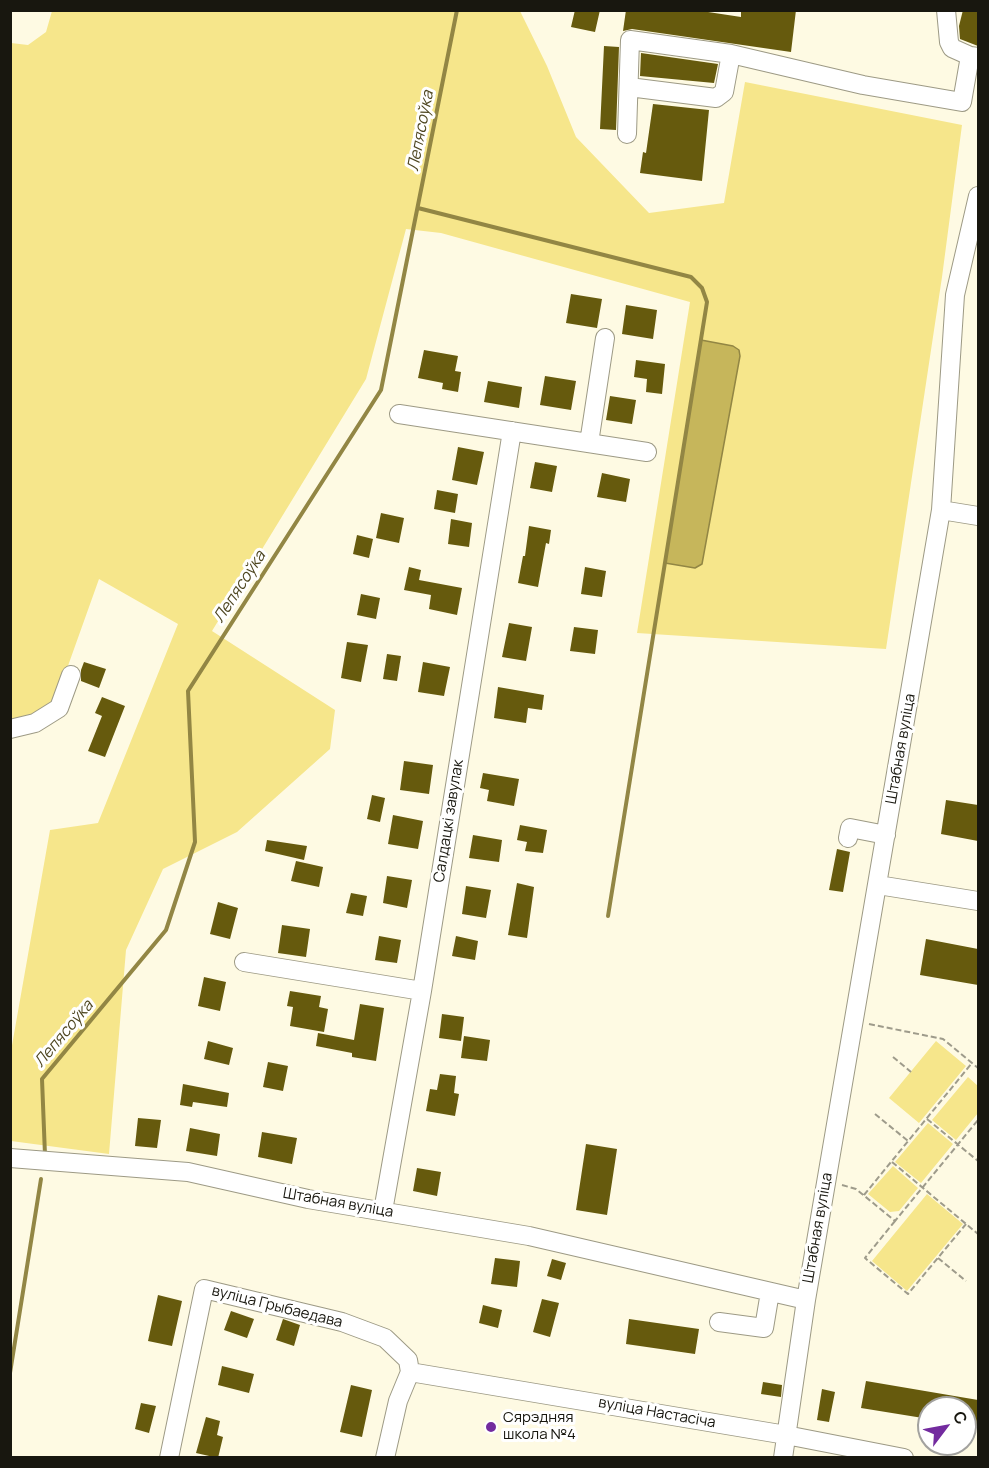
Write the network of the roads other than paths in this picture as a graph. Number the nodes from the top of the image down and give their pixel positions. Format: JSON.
{"nodes":[{"id":1,"x":946,"y":10,"type":"edge"},
{"id":2,"x":954,"y":10,"type":"edge"},
{"id":3,"x":948,"y":30,"type":"junction"},
{"id":4,"x":731,"y":54,"type":"junction"},
{"id":5,"x":974,"y":57,"type":"edge"},
{"id":6,"x":629,"y":87,"type":"junction"},
{"id":7,"x":627,"y":134,"type":"dead end"},
{"id":8,"x":978,"y":196,"type":"edge"},
{"id":9,"x":605,"y":338,"type":"dead end"},
{"id":10,"x":399,"y":414,"type":"dead end"},
{"id":11,"x":512,"y":431,"type":"junction"},
{"id":12,"x":590,"y":443,"type":"junction"},
{"id":13,"x":647,"y":452,"type":"dead end"},
{"id":14,"x":941,"y":510,"type":"junction"},
{"id":15,"x":978,"y":516,"type":"edge"},
{"id":16,"x":71,"y":675,"type":"dead end"},
{"id":17,"x":10,"y":729,"type":"edge"},
{"id":18,"x":886,"y":836,"type":"junction"},
{"id":19,"x":848,"y":838,"type":"dead end"},
{"id":20,"x":878,"y":885,"type":"junction"},
{"id":21,"x":978,"y":901,"type":"edge"},
{"id":22,"x":244,"y":962,"type":"dead end"},
{"id":23,"x":422,"y":992,"type":"junction"},
{"id":24,"x":10,"y":1158,"type":"edge"},
{"id":25,"x":384,"y":1210,"type":"junction"},
{"id":26,"x":770,"y":1292,"type":"junction"},
{"id":27,"x":806,"y":1300,"type":"junction"},
{"id":28,"x":720,"y":1322,"type":"dead end"},
{"id":29,"x":410,"y":1372,"type":"junction"},
{"id":30,"x":786,"y":1435,"type":"junction"},
{"id":31,"x":169,"y":1458,"type":"edge"},
{"id":32,"x":385,"y":1458,"type":"edge"},
{"id":33,"x":783,"y":1458,"type":"edge"},
{"id":34,"x":904,"y":1458,"type":"edge"}],
"edges":[{"from":1,"to":3,"type":"street"},
{"from":2,"to":3,"type":"street"},
{"from":3,"to":5,"type":"street"},
{"from":4,"to":5,"type":"street"},
{"from":4,"to":6,"type":"street"},
{"from":4,"to":6,"type":"street"},
{"from":6,"to":7,"type":"street"},
{"from":8,"to":14,"type":"street","name":"Штабная вуліца"},
{"from":9,"to":12,"type":"street"},
{"from":10,"to":11,"type":"street"},
{"from":11,"to":12,"type":"street"},
{"from":11,"to":23,"type":"street","name":"Салдацкі завулак"},
{"from":12,"to":13,"type":"street"},
{"from":14,"to":15,"type":"street"},
{"from":14,"to":18,"type":"street","name":"Штабная вуліца"},
{"from":16,"to":17,"type":"street"},
{"from":18,"to":19,"type":"street"},
{"from":18,"to":20,"type":"street","name":"Штабная вуліца"},
{"from":20,"to":21,"type":"street"},
{"from":20,"to":27,"type":"street","name":"Штабная вуліца"},
{"from":22,"to":23,"type":"street"},
{"from":23,"to":25,"type":"street","name":"Салдацкі завулак"},
{"from":24,"to":25,"type":"street","name":"Штабная вуліца"},
{"from":25,"to":26,"type":"street","name":"Штабная вуліца"},
{"from":26,"to":27,"type":"street","name":"Штабная вуліца"},
{"from":26,"to":28,"type":"street"},
{"from":27,"to":30,"type":"street","name":"Штабная вуліца"},
{"from":29,"to":30,"type":"street","name":"вуліца Настасіча"},
{"from":29,"to":31,"type":"street","name":"вуліца Грыбаедава"},
{"from":29,"to":32,"type":"street"},
{"from":30,"to":33,"type":"street","name":"Штабная вуліца"},
{"from":30,"to":34,"type":"street","name":"вуліца Настасіча"}]}
